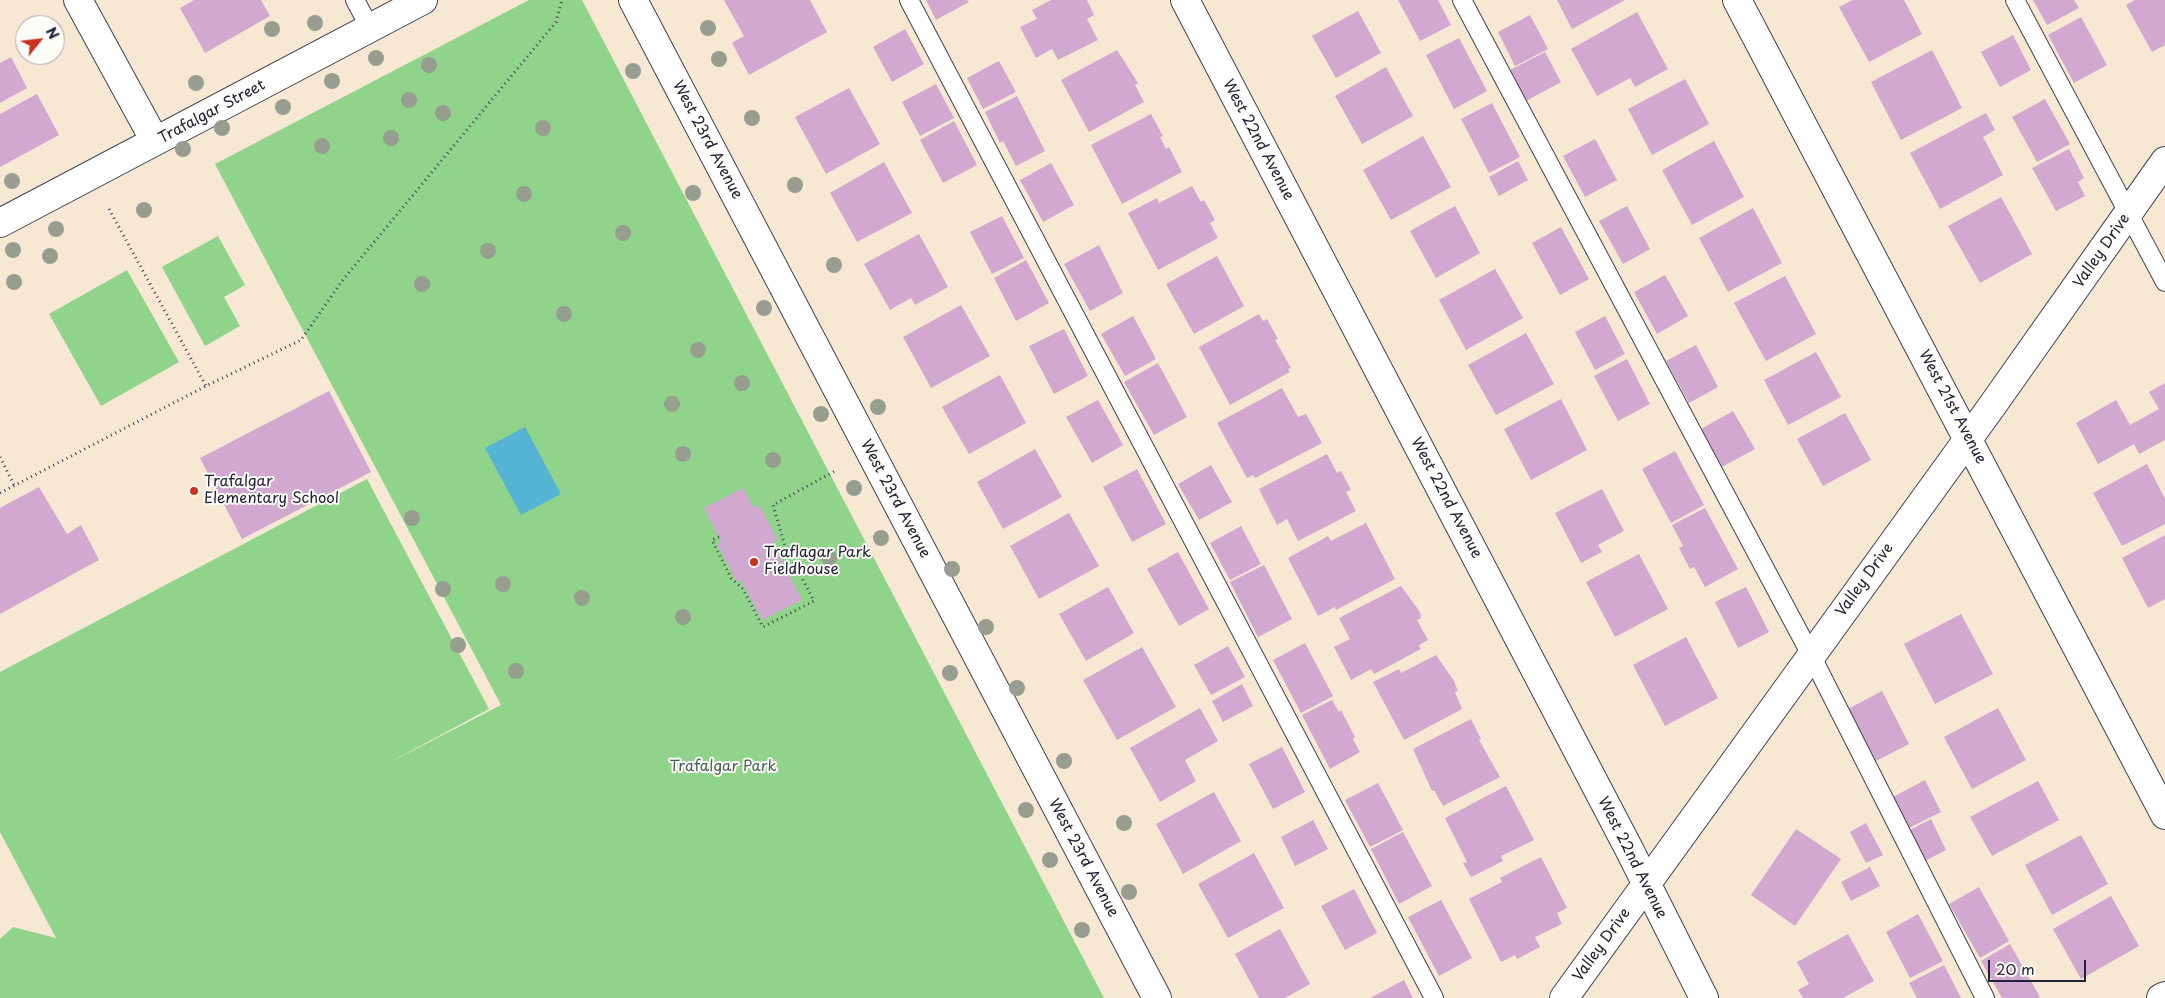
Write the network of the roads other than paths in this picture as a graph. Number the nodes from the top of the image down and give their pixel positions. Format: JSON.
{"nodes":[{"id":1,"x":78,"y":0,"type":"edge"},
{"id":2,"x":356,"y":0,"type":"edge"},
{"id":3,"x":423,"y":0,"type":"edge"},
{"id":4,"x":633,"y":0,"type":"edge"},
{"id":5,"x":909,"y":0,"type":"edge"},
{"id":6,"x":1185,"y":0,"type":"edge"},
{"id":7,"x":1462,"y":0,"type":"edge"},
{"id":8,"x":1737,"y":0,"type":"edge"},
{"id":9,"x":2015,"y":0,"type":"edge"},
{"id":10,"x":370,"y":28,"type":"junction"},
{"id":11,"x":155,"y":141,"type":"junction"},
{"id":12,"x":2165,"y":161,"type":"edge"},
{"id":13,"x":2129,"y":214,"type":"junction"},
{"id":14,"x":0,"y":223,"type":"edge"},
{"id":15,"x":2165,"y":282,"type":"edge"},
{"id":16,"x":1968,"y":438,"type":"junction"},
{"id":17,"x":1811,"y":655,"type":"junction"},
{"id":18,"x":2165,"y":815,"type":"edge"},
{"id":19,"x":1646,"y":884,"type":"junction"},
{"id":20,"x":2165,"y":996,"type":"edge"},
{"id":21,"x":1157,"y":998,"type":"edge"},
{"id":22,"x":1434,"y":998,"type":"edge"},
{"id":23,"x":1564,"y":998,"type":"edge"},
{"id":24,"x":1704,"y":998,"type":"edge"},
{"id":25,"x":1985,"y":998,"type":"edge"},
{"id":26,"x":2161,"y":998,"type":"edge"}],
"edges":[{"from":1,"to":11,"type":"street"},
{"from":2,"to":10,"type":"lane"},
{"from":3,"to":10,"type":"street","name":"Trafalgar Street"},
{"from":4,"to":21,"type":"street","name":"West 23rd Avenue"},
{"from":5,"to":22,"type":"lane"},
{"from":6,"to":19,"type":"street","name":"West 22nd Avenue"},
{"from":7,"to":17,"type":"lane"},
{"from":8,"to":16,"type":"street","name":"West 21st Avenue"},
{"from":9,"to":13,"type":"lane"},
{"from":10,"to":11,"type":"street","name":"Trafalgar Street"},
{"from":11,"to":14,"type":"street","name":"Trafalgar Street"},
{"from":12,"to":13,"type":"street","name":"Valley Drive"},
{"from":13,"to":15,"type":"lane"},
{"from":13,"to":16,"type":"street","name":"Valley Drive"},
{"from":16,"to":17,"type":"street","name":"Valley Drive"},
{"from":16,"to":18,"type":"street","name":"West 21st Avenue"},
{"from":17,"to":19,"type":"street","name":"Valley Drive"},
{"from":17,"to":25,"type":"lane"},
{"from":19,"to":23,"type":"street","name":"Valley Drive"},
{"from":19,"to":24,"type":"street","name":"West 22nd Avenue"},
{"from":20,"to":26,"type":"street"}]}
